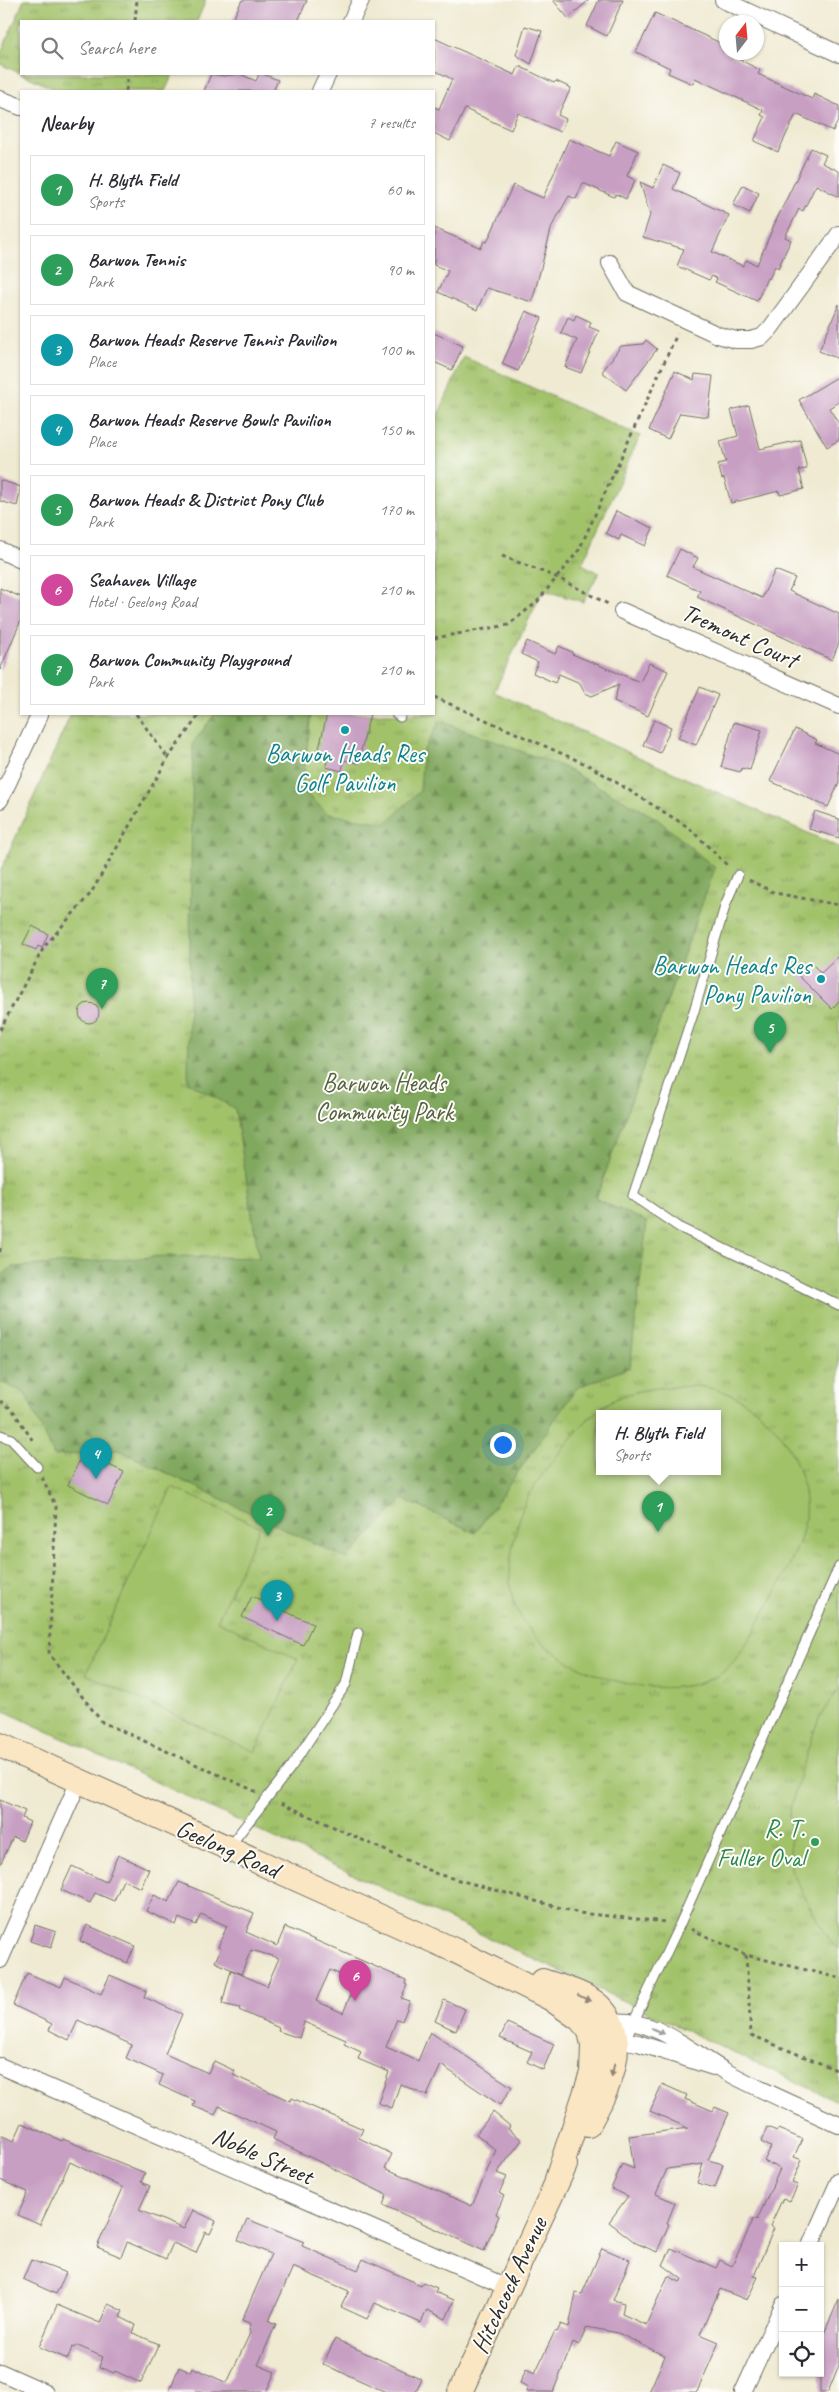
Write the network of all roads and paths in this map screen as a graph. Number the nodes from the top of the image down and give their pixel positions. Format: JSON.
{"nodes":[{"id":1,"x":137,"y":0,"type":"edge"},
{"id":2,"x":361,"y":0,"type":"edge"},
{"id":3,"x":723,"y":0,"type":"edge"},
{"id":4,"x":135,"y":20,"type":"edge"},
{"id":5,"x":351,"y":20,"type":"edge"},
{"id":6,"x":839,"y":54,"type":"edge"},
{"id":7,"x":128,"y":75,"type":"edge"},
{"id":8,"x":328,"y":75,"type":"edge"},
{"id":9,"x":126,"y":90,"type":"edge"},
{"id":10,"x":320,"y":90,"type":"edge"},
{"id":11,"x":0,"y":99,"type":"edge"},
{"id":12,"x":20,"y":106,"type":"edge"},
{"id":13,"x":839,"y":234,"type":"edge"},
{"id":14,"x":610,"y":263,"type":"dead end"},
{"id":15,"x":684,"y":320,"type":"junction"},
{"id":16,"x":0,"y":550,"type":"edge"},
{"id":17,"x":502,"y":556,"type":"dead end"},
{"id":18,"x":20,"y":560,"type":"edge"},
{"id":19,"x":556,"y":577,"type":"junction"},
{"id":20,"x":622,"y":611,"type":"joint"},
{"id":21,"x":435,"y":638,"type":"edge"},
{"id":22,"x":435,"y":697,"type":"edge"},
{"id":23,"x":839,"y":706,"type":"edge"},
{"id":24,"x":40,"y":715,"type":"edge"},
{"id":25,"x":137,"y":715,"type":"edge"},
{"id":26,"x":199,"y":715,"type":"edge"},
{"id":27,"x":168,"y":758,"type":"junction"},
{"id":28,"x":0,"y":800,"type":"edge"},
{"id":29,"x":738,"y":875,"type":"junction"},
{"id":30,"x":839,"y":905,"type":"edge"},
{"id":31,"x":0,"y":1030,"type":"edge"},
{"id":32,"x":0,"y":1248,"type":"edge"},
{"id":33,"x":0,"y":1252,"type":"edge"},
{"id":34,"x":839,"y":1305,"type":"edge"},
{"id":35,"x":0,"y":1435,"type":"edge"},
{"id":36,"x":36,"y":1467,"type":"joint"},
{"id":37,"x":839,"y":1567,"type":"edge"},
{"id":38,"x":358,"y":1633,"type":"dead end"},
{"id":39,"x":0,"y":1746,"type":"edge"},
{"id":40,"x":79,"y":1781,"type":"junction"},
{"id":41,"x":267,"y":1797,"type":"junction"},
{"id":42,"x":228,"y":1848,"type":"junction"},
{"id":43,"x":680,"y":1924,"type":"junction"},
{"id":44,"x":456,"y":1951,"type":"junction"},
{"id":45,"x":746,"y":1955,"type":"junction"},
{"id":46,"x":0,"y":1960,"type":"edge"},
{"id":47,"x":839,"y":1978,"type":"edge"},
{"id":48,"x":590,"y":2031,"type":"junction"},
{"id":49,"x":621,"y":2031,"type":"junction"},
{"id":50,"x":0,"y":2066,"type":"edge"},
{"id":51,"x":839,"y":2071,"type":"edge"},
{"id":52,"x":839,"y":2125,"type":"edge"},
{"id":53,"x":557,"y":2179,"type":"junction"},
{"id":54,"x":839,"y":2181,"type":"edge"},
{"id":55,"x":812,"y":2242,"type":"edge"},
{"id":56,"x":507,"y":2287,"type":"junction"},
{"id":57,"x":779,"y":2314,"type":"edge"},
{"id":58,"x":0,"y":2372,"type":"edge"},
{"id":59,"x":45,"y":2392,"type":"edge"},
{"id":60,"x":460,"y":2392,"type":"edge"},
{"id":61,"x":743,"y":2392,"type":"edge"}],
"edges":[{"from":1,"to":4,"type":"path"},
{"from":2,"to":5,"type":"street"},
{"from":3,"to":6,"type":"street"},
{"from":7,"to":9,"type":"path"},
{"from":8,"to":10,"type":"street"},
{"from":11,"to":12,"type":"street"},
{"from":13,"to":15,"type":"street"},
{"from":14,"to":15,"type":"street"},
{"from":15,"to":19,"type":"path"},
{"from":16,"to":18,"type":"street"},
{"from":17,"to":19,"type":"path"},
{"from":19,"to":20,"type":"path"},
{"from":19,"to":21,"type":"path"},
{"from":20,"to":23,"type":"street","name":"Tremont Court"},
{"from":22,"to":29,"type":"path"},
{"from":24,"to":28,"type":"street"},
{"from":25,"to":27,"type":"path"},
{"from":26,"to":27,"type":"path"},
{"from":27,"to":31,"type":"path"},
{"from":29,"to":30,"type":"path"},
{"from":29,"to":34,"type":"lane"},
{"from":32,"to":33,"type":"path"},
{"from":35,"to":36,"type":"lane"},
{"from":36,"to":41,"type":"path"},
{"from":37,"to":43,"type":"lane"},
{"from":38,"to":41,"type":"lane"},
{"from":39,"to":40,"type":"street","name":"Geelong Road"},
{"from":40,"to":42,"type":"street","name":"Geelong Road"},
{"from":40,"to":46,"type":"street"},
{"from":41,"to":42,"type":"lane"},
{"from":41,"to":43,"type":"path"},
{"from":42,"to":44,"type":"street","name":"Geelong Road"},
{"from":43,"to":45,"type":"path"},
{"from":43,"to":49,"type":"lane"},
{"from":44,"to":48,"type":"street","name":"Geelong Road"},
{"from":44,"to":49,"type":"street","name":"Geelong Road","one_way":true},
{"from":45,"to":47,"type":"path"},
{"from":45,"to":51,"type":"path"},
{"from":48,"to":49,"type":"street"},
{"from":48,"to":53,"type":"street","name":"Hitchcock Avenue"},
{"from":49,"to":52,"type":"street"},
{"from":49,"to":53,"type":"street","name":"Hitchcock Avenue","one_way":true},
{"from":50,"to":56,"type":"street","name":"Noble Street"},
{"from":53,"to":56,"type":"street","name":"Hitchcock Avenue"},
{"from":54,"to":55,"type":"street"},
{"from":56,"to":60,"type":"street","name":"Hitchcock Avenue"},
{"from":57,"to":61,"type":"street"},
{"from":58,"to":59,"type":"street"}]}
